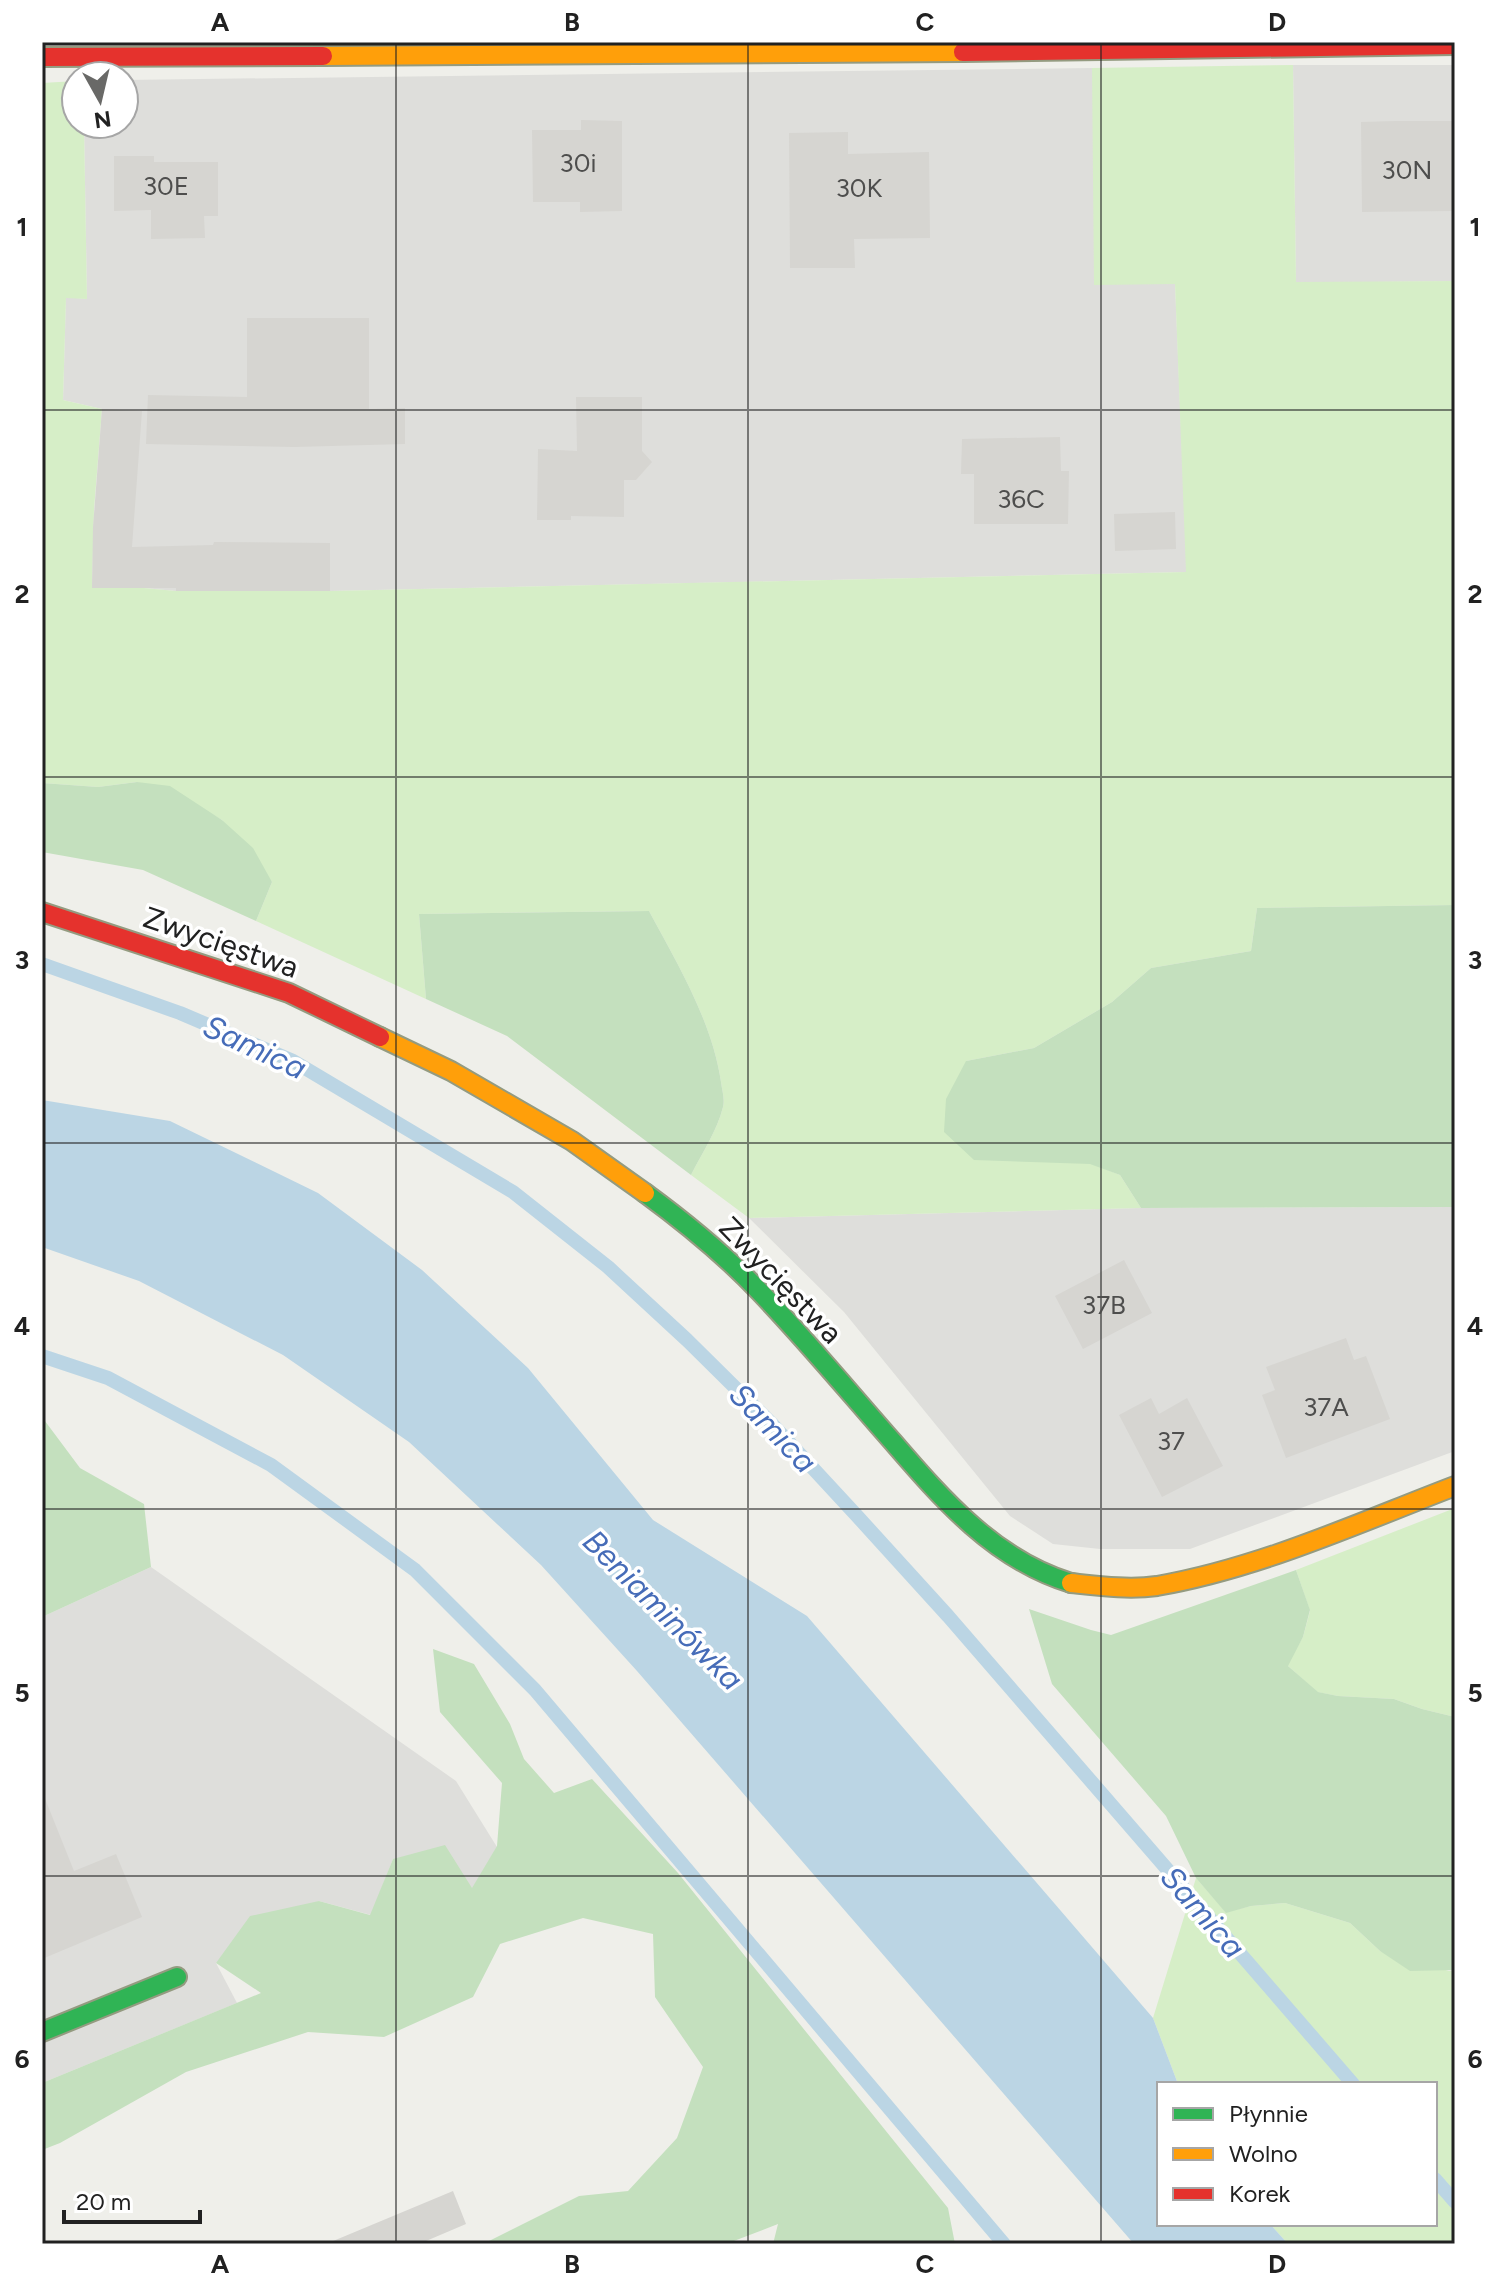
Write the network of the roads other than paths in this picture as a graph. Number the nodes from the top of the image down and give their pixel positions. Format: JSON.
{"nodes":[{"id":1,"x":1455,"y":45,"type":"edge"},
{"id":2,"x":42,"y":57,"type":"edge"},
{"id":3,"x":42,"y":912,"type":"edge"},
{"id":4,"x":1455,"y":1486,"type":"edge"},
{"id":5,"x":177,"y":1977,"type":"dead end"},
{"id":6,"x":42,"y":2032,"type":"edge"}],
"edges":[{"from":1,"to":2,"type":"street"},
{"from":3,"to":4,"type":"street","name":"Zwycięstwa"},
{"from":5,"to":6,"type":"street"}]}
